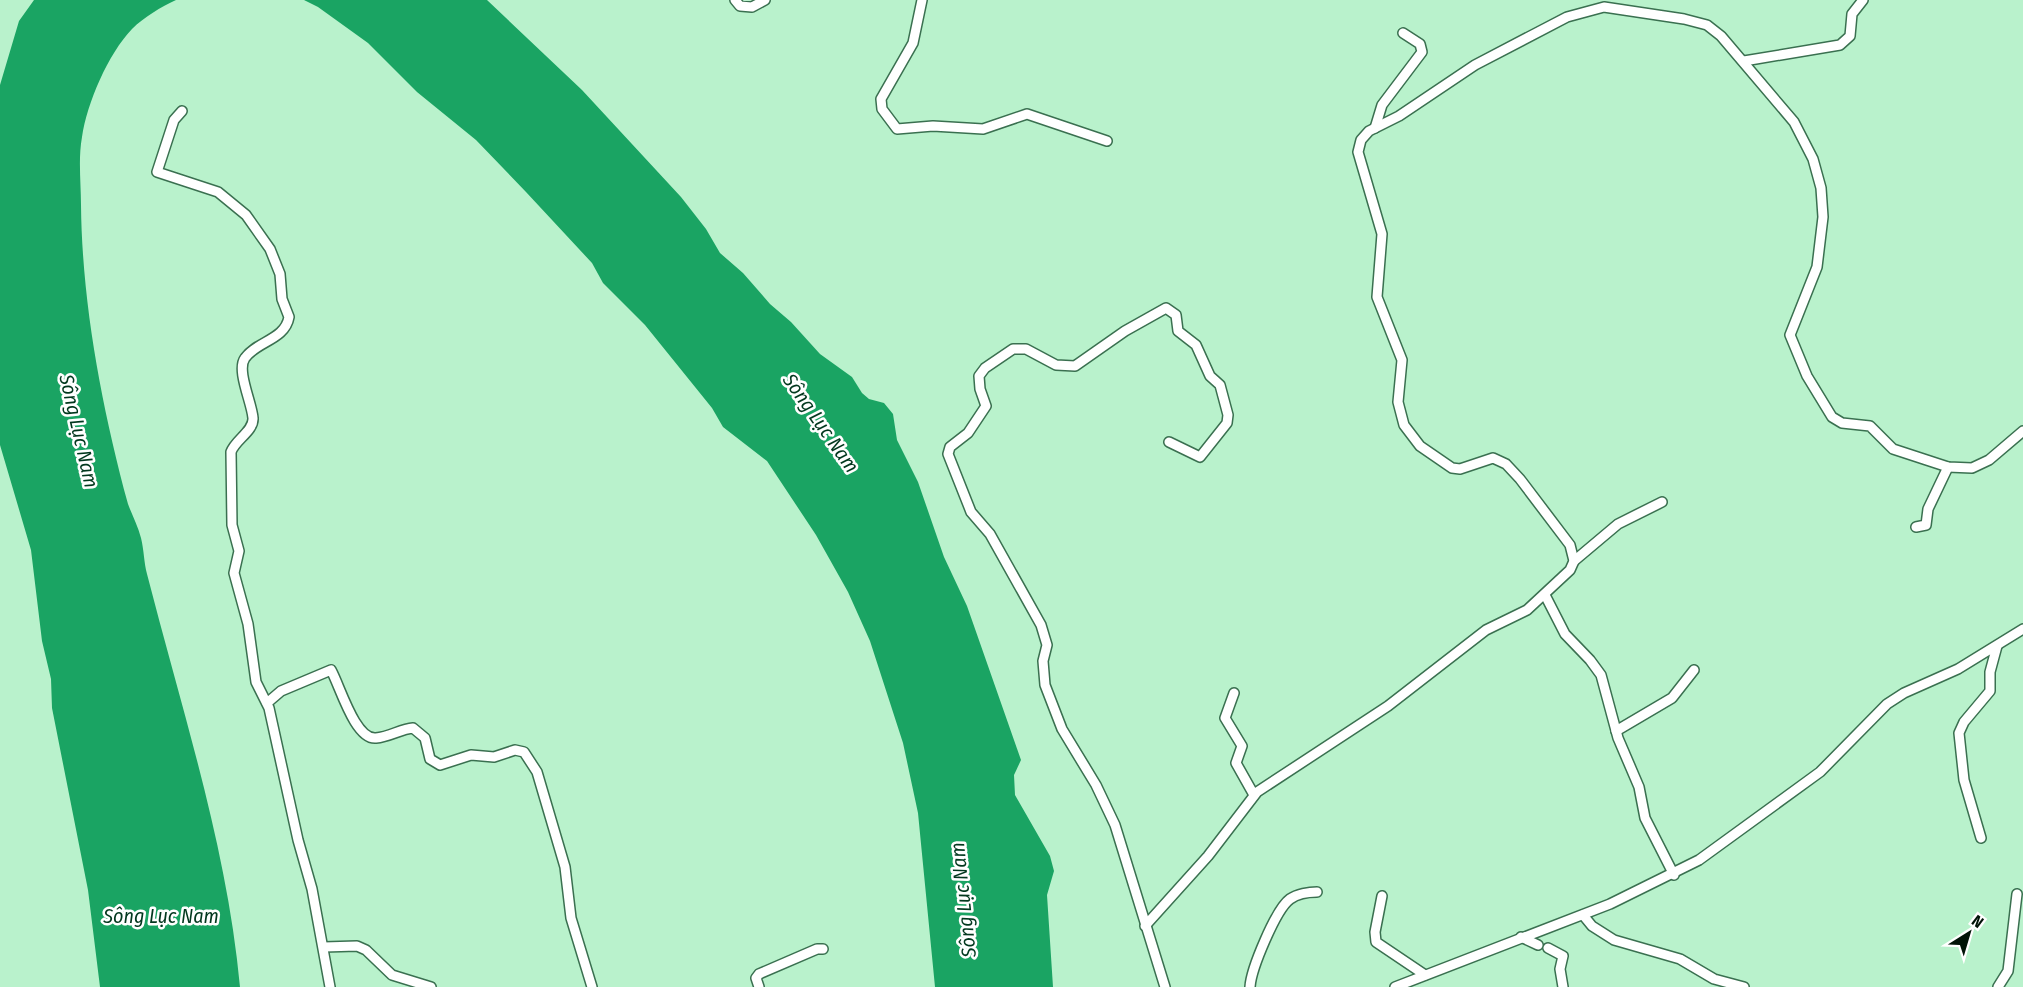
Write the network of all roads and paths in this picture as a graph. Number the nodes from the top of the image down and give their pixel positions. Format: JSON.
{"nodes":[{"id":1,"x":735,"y":0,"type":"edge"},
{"id":2,"x":765,"y":0,"type":"edge"},
{"id":3,"x":921,"y":0,"type":"edge"},
{"id":4,"x":1863,"y":0,"type":"edge"},
{"id":5,"x":1403,"y":33,"type":"dead end"},
{"id":6,"x":1744,"y":61,"type":"junction"},
{"id":7,"x":182,"y":111,"type":"dead end"},
{"id":8,"x":1375,"y":128,"type":"junction"},
{"id":9,"x":1107,"y":141,"type":"dead end"},
{"id":10,"x":2023,"y":431,"type":"edge"},
{"id":11,"x":1169,"y":442,"type":"dead end"},
{"id":12,"x":1948,"y":467,"type":"junction"},
{"id":13,"x":1662,"y":502,"type":"dead end"},
{"id":14,"x":1916,"y":527,"type":"dead end"},
{"id":15,"x":1574,"y":561,"type":"junction"},
{"id":16,"x":1545,"y":596,"type":"junction"},
{"id":17,"x":2023,"y":629,"type":"edge"},
{"id":18,"x":1998,"y":646,"type":"junction"},
{"id":19,"x":1694,"y":670,"type":"dead end"},
{"id":20,"x":1234,"y":693,"type":"dead end"},
{"id":21,"x":267,"y":703,"type":"junction"},
{"id":22,"x":1616,"y":731,"type":"junction"},
{"id":23,"x":1254,"y":795,"type":"junction"},
{"id":24,"x":1981,"y":838,"type":"dead end"},
{"id":25,"x":1674,"y":875,"type":"junction"},
{"id":26,"x":1317,"y":892,"type":"dead end"},
{"id":27,"x":2017,"y":894,"type":"dead end"},
{"id":28,"x":1382,"y":896,"type":"dead end"},
{"id":29,"x":1583,"y":915,"type":"junction"},
{"id":30,"x":1145,"y":926,"type":"junction"},
{"id":31,"x":1521,"y":938,"type":"junction"},
{"id":32,"x":1538,"y":945,"type":"dead end"},
{"id":33,"x":324,"y":947,"type":"junction"},
{"id":34,"x":1548,"y":948,"type":"dead end"},
{"id":35,"x":823,"y":949,"type":"dead end"},
{"id":36,"x":1425,"y":975,"type":"junction"},
{"id":37,"x":330,"y":987,"type":"edge"},
{"id":38,"x":430,"y":987,"type":"edge"},
{"id":39,"x":592,"y":987,"type":"edge"},
{"id":40,"x":759,"y":987,"type":"edge"},
{"id":41,"x":1165,"y":987,"type":"edge"},
{"id":42,"x":1250,"y":987,"type":"edge"},
{"id":43,"x":1395,"y":987,"type":"edge"},
{"id":44,"x":1563,"y":987,"type":"edge"},
{"id":45,"x":1744,"y":987,"type":"edge"},
{"id":46,"x":1998,"y":987,"type":"edge"}],
"edges":[{"from":1,"to":2,"type":"street"},
{"from":3,"to":9,"type":"street"},
{"from":4,"to":6,"type":"street"},
{"from":5,"to":8,"type":"street"},
{"from":6,"to":8,"type":"street"},
{"from":6,"to":12,"type":"street"},
{"from":7,"to":21,"type":"street"},
{"from":8,"to":15,"type":"street"},
{"from":10,"to":12,"type":"street"},
{"from":11,"to":30,"type":"street"},
{"from":12,"to":14,"type":"street"},
{"from":13,"to":15,"type":"street"},
{"from":15,"to":16,"type":"street"},
{"from":16,"to":22,"type":"street"},
{"from":16,"to":23,"type":"street"},
{"from":17,"to":18,"type":"street"},
{"from":18,"to":24,"type":"street"},
{"from":18,"to":25,"type":"street"},
{"from":19,"to":22,"type":"street"},
{"from":20,"to":23,"type":"street"},
{"from":21,"to":33,"type":"street"},
{"from":21,"to":39,"type":"street"},
{"from":22,"to":25,"type":"street"},
{"from":23,"to":30,"type":"street"},
{"from":25,"to":29,"type":"street"},
{"from":26,"to":42,"type":"street"},
{"from":27,"to":46,"type":"street"},
{"from":28,"to":36,"type":"street"},
{"from":29,"to":31,"type":"street"},
{"from":29,"to":45,"type":"street"},
{"from":30,"to":41,"type":"street"},
{"from":31,"to":32,"type":"street"},
{"from":31,"to":36,"type":"street"},
{"from":33,"to":37,"type":"street"},
{"from":33,"to":38,"type":"street"},
{"from":34,"to":44,"type":"street"},
{"from":35,"to":40,"type":"street"},
{"from":36,"to":43,"type":"street"}]}
